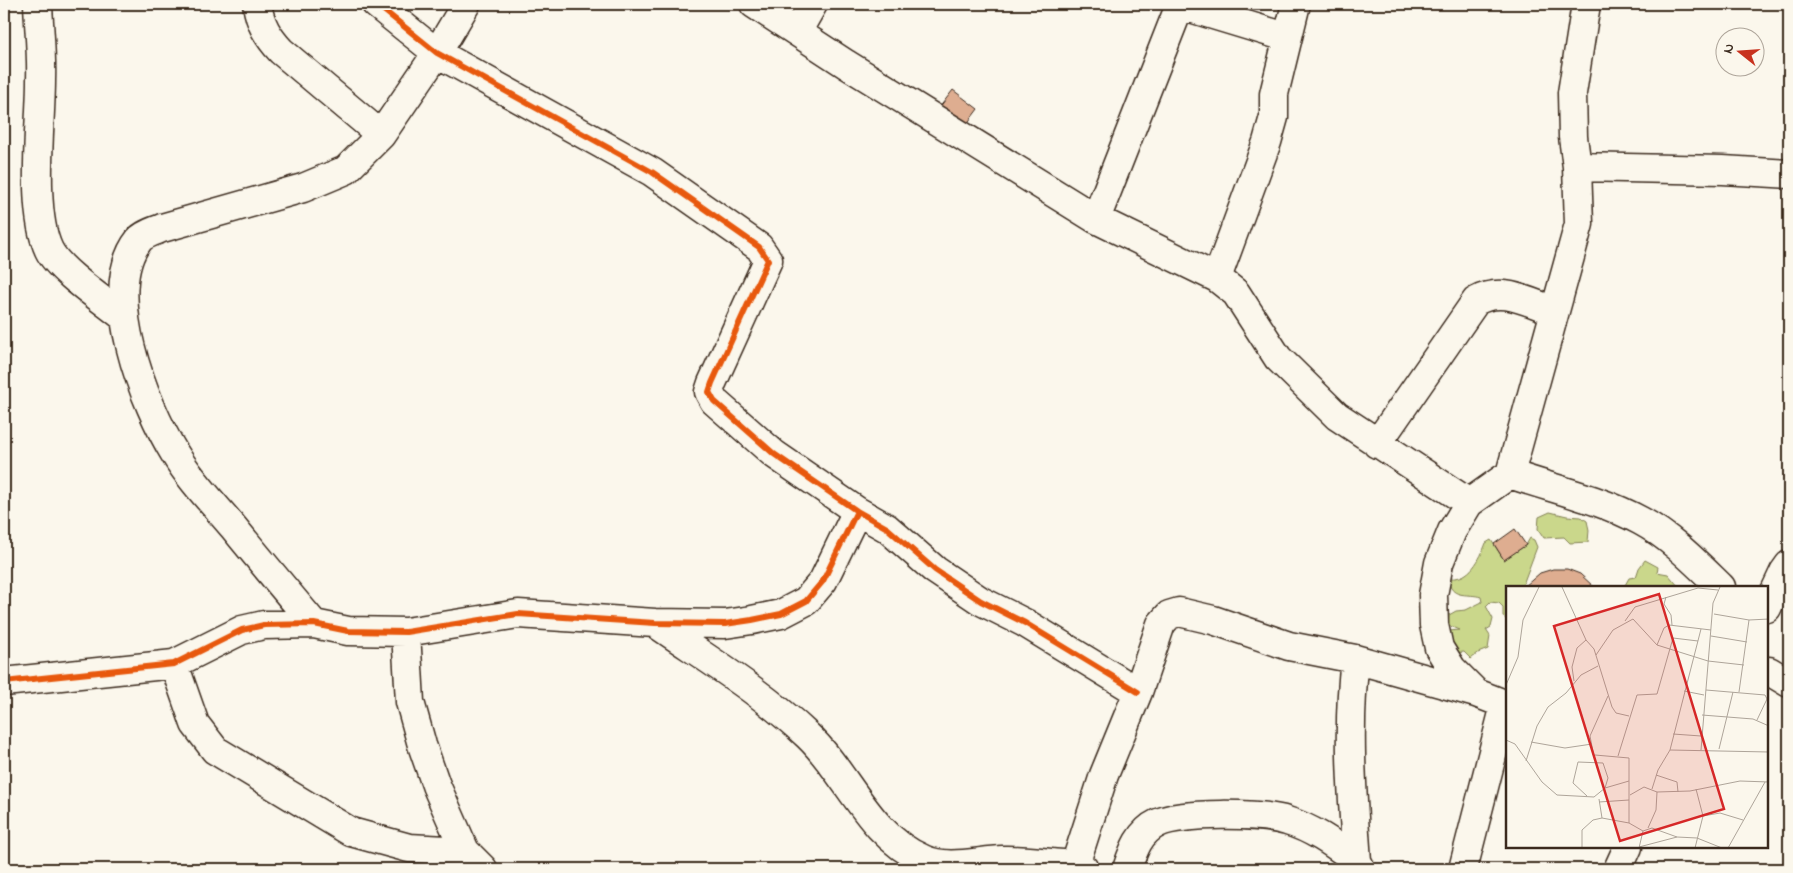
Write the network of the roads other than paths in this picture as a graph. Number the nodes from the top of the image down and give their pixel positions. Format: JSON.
{"nodes":[{"id":1,"x":38,"y":4,"type":"edge"},
{"id":2,"x":257,"y":4,"type":"edge"},
{"id":3,"x":376,"y":4,"type":"edge"},
{"id":4,"x":466,"y":4,"type":"edge"},
{"id":5,"x":754,"y":4,"type":"edge"},
{"id":6,"x":813,"y":4,"type":"edge"},
{"id":7,"x":1178,"y":4,"type":"edge"},
{"id":8,"x":1296,"y":4,"type":"edge"},
{"id":9,"x":1586,"y":4,"type":"edge"},
{"id":10,"x":797,"y":32,"type":"junction"},
{"id":11,"x":1286,"y":38,"type":"junction"},
{"id":12,"x":437,"y":53,"type":"junction"},
{"id":13,"x":381,"y":135,"type":"junction"},
{"id":14,"x":1577,"y":167,"type":"junction"},
{"id":15,"x":1789,"y":174,"type":"edge"},
{"id":16,"x":1096,"y":219,"type":"junction"},
{"id":17,"x":1217,"y":278,"type":"junction"},
{"id":18,"x":1555,"y":312,"type":"junction"},
{"id":19,"x":125,"y":318,"type":"junction"},
{"id":20,"x":1377,"y":444,"type":"junction"},
{"id":21,"x":1510,"y":474,"type":"junction"},
{"id":22,"x":1469,"y":503,"type":"junction"},
{"id":23,"x":857,"y":511,"type":"junction"},
{"id":24,"x":1789,"y":565,"type":"edge"},
{"id":25,"x":1720,"y":586,"type":"edge"},
{"id":26,"x":1768,"y":606,"type":"edge"},
{"id":27,"x":655,"y":623,"type":"junction"},
{"id":28,"x":314,"y":624,"type":"junction"},
{"id":29,"x":406,"y":632,"type":"junction"},
{"id":30,"x":1355,"y":659,"type":"junction"},
{"id":31,"x":174,"y":664,"type":"junction"},
{"id":32,"x":4,"y":682,"type":"edge"},
{"id":33,"x":1138,"y":692,"type":"junction"},
{"id":34,"x":1476,"y":693,"type":"junction"},
{"id":35,"x":1506,"y":705,"type":"edge"},
{"id":36,"x":1628,"y":848,"type":"edge"},
{"id":37,"x":474,"y":860,"type":"edge"},
{"id":38,"x":1359,"y":865,"type":"edge"},
{"id":39,"x":988,"y":866,"type":"edge"},
{"id":40,"x":1079,"y":867,"type":"edge"},
{"id":41,"x":1127,"y":869,"type":"edge"},
{"id":42,"x":1462,"y":869,"type":"edge"},
{"id":43,"x":1618,"y":869,"type":"edge"}],
"edges":[{"from":1,"to":19,"type":"street"},
{"from":2,"to":13,"type":"street"},
{"from":3,"to":12,"type":"street"},
{"from":4,"to":12,"type":"street"},
{"from":5,"to":10,"type":"street"},
{"from":6,"to":10,"type":"street"},
{"from":7,"to":11,"type":"street"},
{"from":7,"to":16,"type":"street"},
{"from":8,"to":11,"type":"street"},
{"from":9,"to":14,"type":"street"},
{"from":10,"to":16,"type":"street"},
{"from":11,"to":17,"type":"street"},
{"from":12,"to":13,"type":"street"},
{"from":12,"to":23,"type":"street"},
{"from":13,"to":19,"type":"street"},
{"from":14,"to":15,"type":"street"},
{"from":14,"to":18,"type":"street"},
{"from":16,"to":17,"type":"street"},
{"from":17,"to":20,"type":"street"},
{"from":18,"to":20,"type":"street"},
{"from":18,"to":21,"type":"street"},
{"from":19,"to":28,"type":"street"},
{"from":20,"to":22,"type":"street"},
{"from":21,"to":22,"type":"street"},
{"from":21,"to":25,"type":"street"},
{"from":22,"to":34,"type":"street"},
{"from":23,"to":27,"type":"street"},
{"from":23,"to":33,"type":"street"},
{"from":24,"to":26,"type":"street"},
{"from":27,"to":29,"type":"street"},
{"from":27,"to":39,"type":"street"},
{"from":28,"to":29,"type":"street"},
{"from":28,"to":31,"type":"street"},
{"from":29,"to":37,"type":"street"},
{"from":30,"to":33,"type":"street"},
{"from":30,"to":34,"type":"street"},
{"from":30,"to":38,"type":"street"},
{"from":31,"to":32,"type":"street"},
{"from":31,"to":37,"type":"street"},
{"from":33,"to":40,"type":"street"},
{"from":34,"to":35,"type":"street"},
{"from":35,"to":42,"type":"street"},
{"from":36,"to":43,"type":"street"},
{"from":38,"to":41,"type":"street"},
{"from":39,"to":40,"type":"street"}]}
